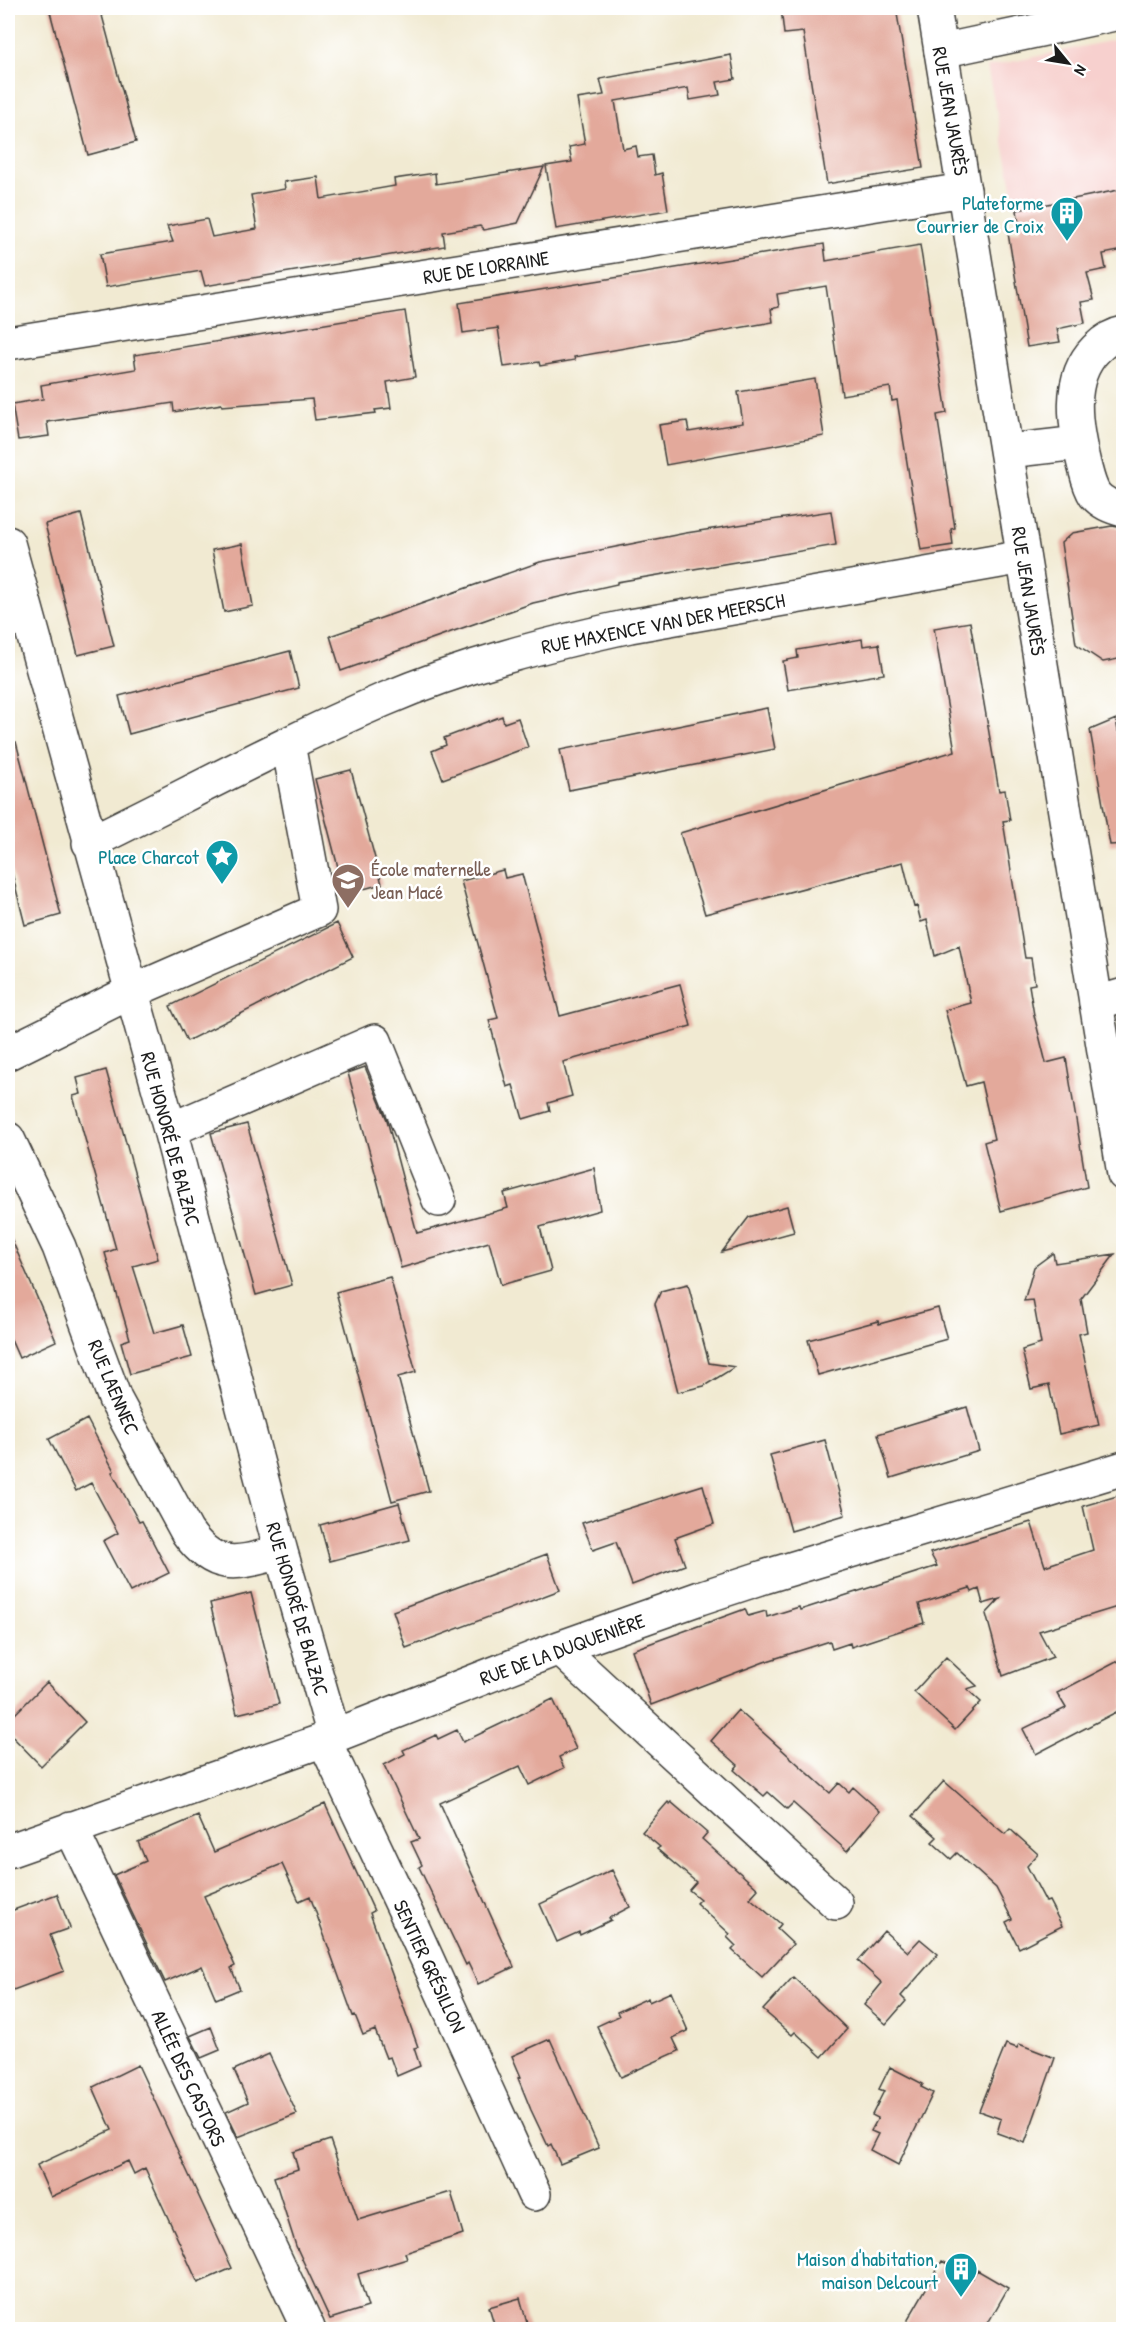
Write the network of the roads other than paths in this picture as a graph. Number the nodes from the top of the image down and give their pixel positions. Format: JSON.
{"nodes":[{"id":1,"x":934,"y":8,"type":"edge"},
{"id":2,"x":1124,"y":12,"type":"edge"},
{"id":3,"x":941,"y":51,"type":"junction"},
{"id":4,"x":964,"y":190,"type":"junction"},
{"id":5,"x":1124,"y":333,"type":"edge"},
{"id":6,"x":8,"y":343,"type":"edge"},
{"id":7,"x":1079,"y":443,"type":"junction"},
{"id":8,"x":1007,"y":451,"type":"junction"},
{"id":9,"x":1124,"y":510,"type":"edge"},
{"id":10,"x":8,"y":544,"type":"edge"},
{"id":11,"x":1023,"y":557,"type":"junction"},
{"id":12,"x":288,"y":744,"type":"junction"},
{"id":13,"x":89,"y":843,"type":"junction"},
{"id":14,"x":130,"y":992,"type":"junction"},
{"id":15,"x":1110,"y":999,"type":"edge"},
{"id":16,"x":8,"y":1053,"type":"edge"},
{"id":17,"x":170,"y":1130,"type":"junction"},
{"id":18,"x":8,"y":1139,"type":"edge"},
{"id":19,"x":1124,"y":1174,"type":"edge"},
{"id":20,"x":439,"y":1200,"type":"dead end"},
{"id":21,"x":1124,"y":1468,"type":"edge"},
{"id":22,"x":280,"y":1552,"type":"junction"},
{"id":23,"x":559,"y":1648,"type":"junction"},
{"id":24,"x":329,"y":1738,"type":"junction"},
{"id":25,"x":71,"y":1827,"type":"junction"},
{"id":26,"x":8,"y":1851,"type":"edge"},
{"id":27,"x":836,"y":1903,"type":"dead end"},
{"id":28,"x":534,"y":2194,"type":"dead end"},
{"id":29,"x":308,"y":2328,"type":"dead end"}],
"edges":[{"from":1,"to":3,"type":"street","name":"RUE JEAN JAURÈS"},
{"from":2,"to":3,"type":"street"},
{"from":3,"to":4,"type":"street","name":"RUE JEAN JAURÈS"},
{"from":4,"to":6,"type":"street","name":"RUE DE LORRAINE"},
{"from":4,"to":8,"type":"street","name":"RUE JEAN JAURÈS"},
{"from":5,"to":7,"type":"street"},
{"from":7,"to":8,"type":"street"},
{"from":7,"to":9,"type":"street"},
{"from":8,"to":11,"type":"street","name":"RUE JEAN JAURÈS"},
{"from":10,"to":13,"type":"street","name":"RUE HONORÉ DE BALZAC"},
{"from":11,"to":12,"type":"street","name":"RUE MAXENCE VAN DER MEERSCH"},
{"from":11,"to":15,"type":"street","name":"RUE JEAN JAURÈS"},
{"from":12,"to":13,"type":"street","name":"RUE MAXENCE VAN DER MEERSCH"},
{"from":12,"to":14,"type":"street"},
{"from":13,"to":14,"type":"street","name":"RUE HONORÉ DE BALZAC"},
{"from":14,"to":16,"type":"street"},
{"from":14,"to":17,"type":"street","name":"RUE HONORÉ DE BALZAC"},
{"from":15,"to":19,"type":"street","name":"RUE JEAN JAURÈS"},
{"from":17,"to":20,"type":"street"},
{"from":17,"to":22,"type":"street","name":"RUE HONORÉ DE BALZAC"},
{"from":18,"to":22,"type":"street","name":"RUE LAENNEC"},
{"from":21,"to":23,"type":"street","name":"RUE DE LA DUQUENIÈRE"},
{"from":22,"to":24,"type":"street","name":"RUE HONORÉ DE BALZAC"},
{"from":23,"to":24,"type":"street","name":"RUE DE LA DUQUENIÈRE"},
{"from":23,"to":27,"type":"street"},
{"from":24,"to":25,"type":"street","name":"RUE DE LA DUQUENIÈRE"},
{"from":24,"to":28,"type":"street","name":"SENTIER GRÉSILLON"},
{"from":25,"to":26,"type":"street","name":"RUE DE LA DUQUENIÈRE"},
{"from":25,"to":29,"type":"street","name":"ALLÉE DES CASTORS"}]}
